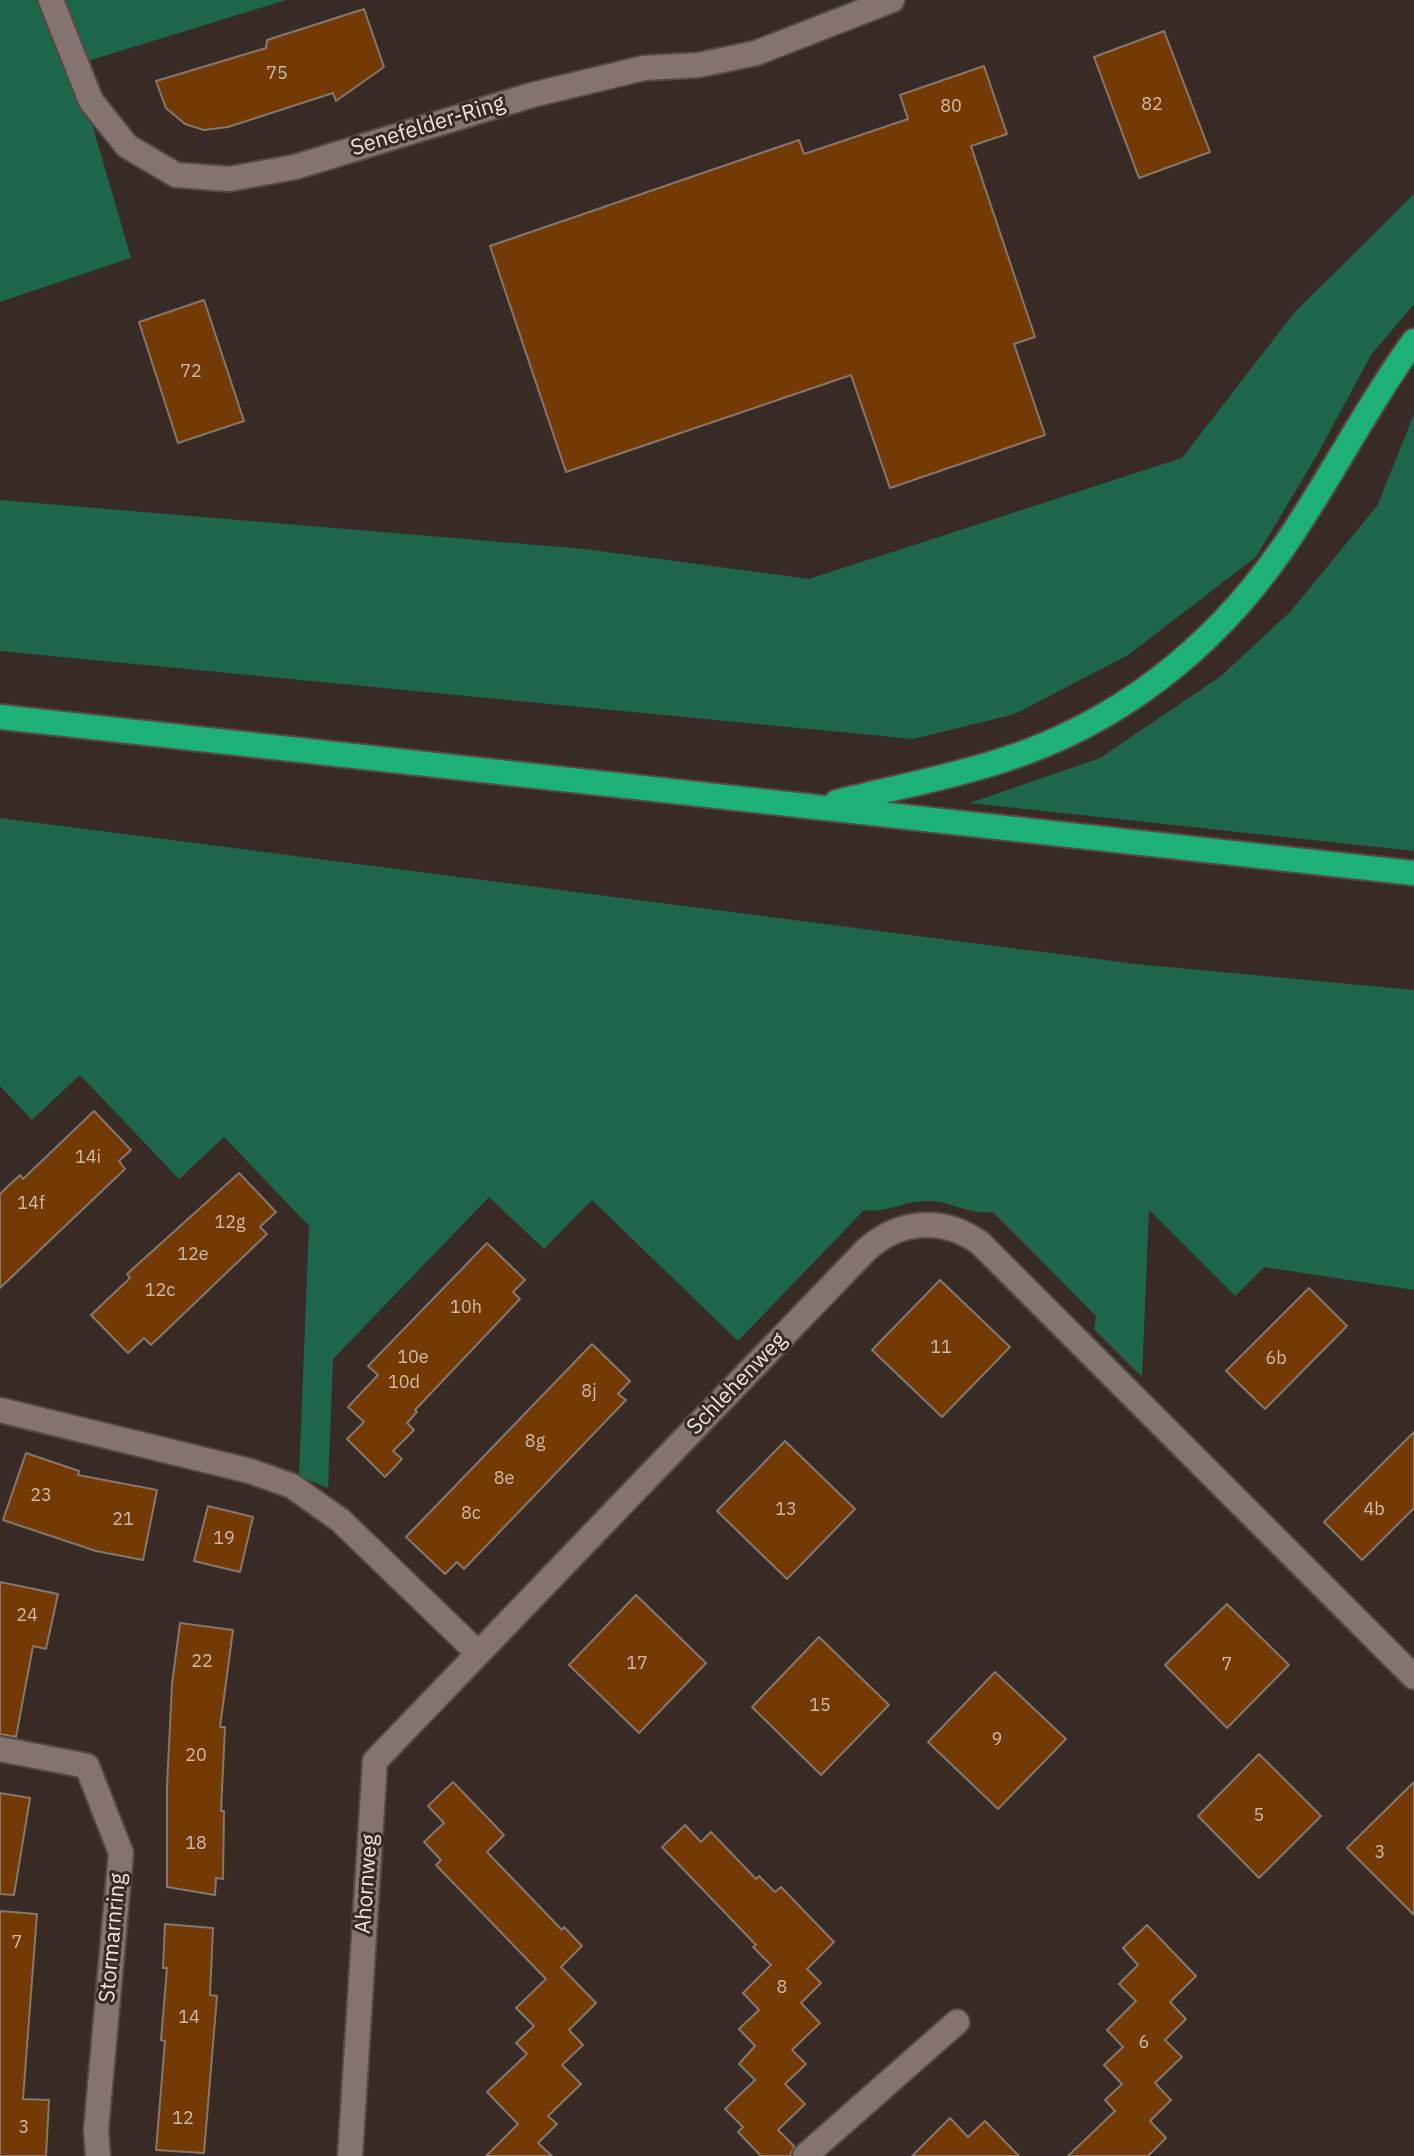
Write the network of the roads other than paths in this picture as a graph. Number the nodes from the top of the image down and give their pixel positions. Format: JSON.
{"nodes":[{"id":1,"x":51,"y":0,"type":"edge"},
{"id":2,"x":892,"y":0,"type":"edge"},
{"id":3,"x":1414,"y":341,"type":"edge"},
{"id":4,"x":0,"y":717,"type":"edge"},
{"id":5,"x":821,"y":806,"type":"junction"},
{"id":6,"x":1414,"y":873,"type":"edge"},
{"id":7,"x":0,"y":1410,"type":"edge"},
{"id":8,"x":478,"y":1653,"type":"junction"},
{"id":9,"x":1414,"y":1677,"type":"edge"},
{"id":10,"x":0,"y":1749,"type":"edge"},
{"id":11,"x":957,"y":2022,"type":"dead end"},
{"id":12,"x":98,"y":2156,"type":"edge"},
{"id":13,"x":350,"y":2156,"type":"edge"},
{"id":14,"x":805,"y":2156,"type":"edge"}],
"edges":[{"from":1,"to":2,"type":"street","name":"Senefelder-Ring"},
{"from":3,"to":5,"type":"highway"},
{"from":4,"to":5,"type":"highway"},
{"from":5,"to":6,"type":"highway"},
{"from":7,"to":8,"type":"street"},
{"from":8,"to":9,"type":"street","name":"Schlehenweg"},
{"from":8,"to":13,"type":"street","name":"Ahornweg"},
{"from":10,"to":12,"type":"street","name":"Stormarnring"},
{"from":11,"to":14,"type":"street"}]}
